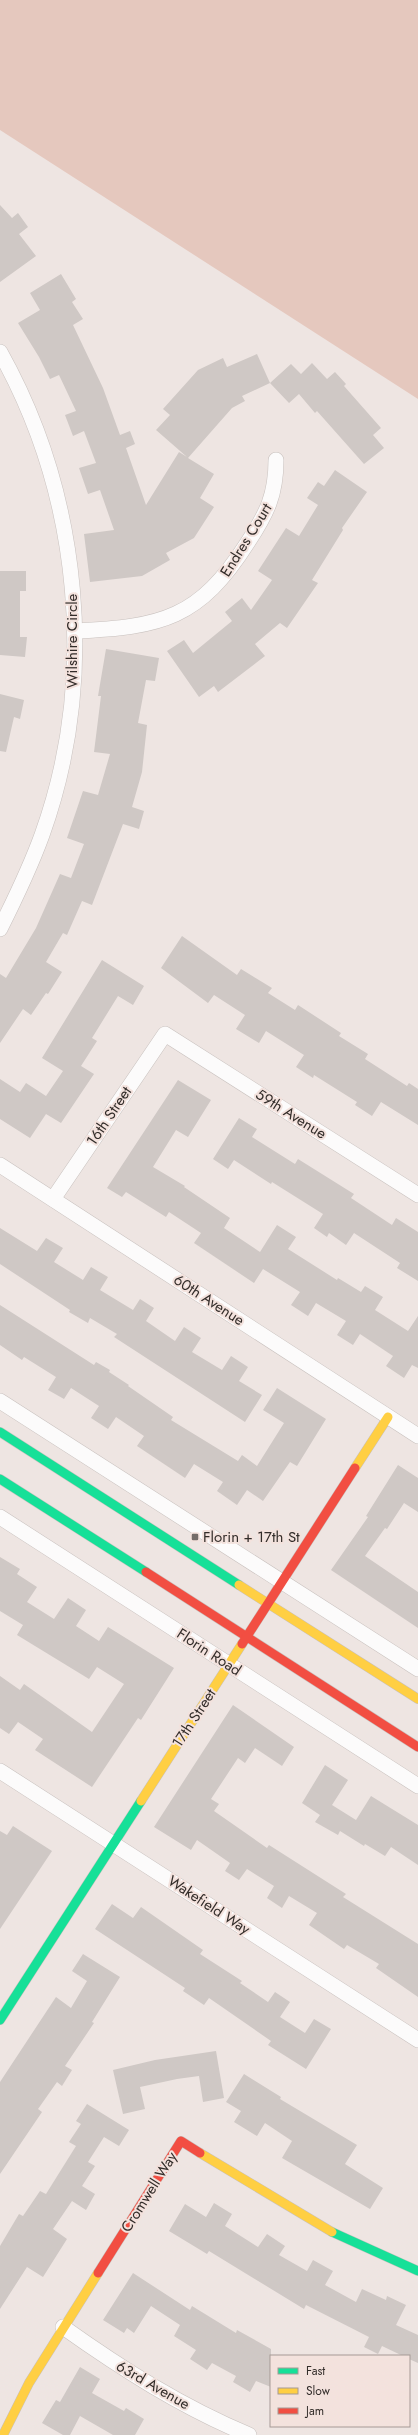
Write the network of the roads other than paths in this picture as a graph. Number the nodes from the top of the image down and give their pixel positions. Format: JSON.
{"nodes":[{"id":1,"x":0,"y":352,"type":"edge"},
{"id":2,"x":276,"y":460,"type":"dead end"},
{"id":3,"x":75,"y":631,"type":"junction"},
{"id":4,"x":0,"y":929,"type":"edge"},
{"id":5,"x":165,"y":1034,"type":"joint"},
{"id":6,"x":0,"y":1165,"type":"edge"},
{"id":7,"x":418,"y":1195,"type":"edge"},
{"id":8,"x":53,"y":1199,"type":"junction"},
{"id":9,"x":0,"y":1401,"type":"edge"},
{"id":10,"x":388,"y":1417,"type":"junction"},
{"id":11,"x":0,"y":1432,"type":"edge"},
{"id":12,"x":418,"y":1436,"type":"edge"},
{"id":13,"x":0,"y":1479,"type":"edge"},
{"id":14,"x":0,"y":1517,"type":"edge"},
{"id":15,"x":282,"y":1582,"type":"junction"},
{"id":16,"x":268,"y":1603,"type":"junction"},
{"id":17,"x":246,"y":1637,"type":"junction"},
{"id":18,"x":228,"y":1665,"type":"junction"},
{"id":19,"x":418,"y":1669,"type":"edge"},
{"id":20,"x":418,"y":1699,"type":"edge"},
{"id":21,"x":418,"y":1747,"type":"edge"},
{"id":22,"x":0,"y":1771,"type":"edge"},
{"id":23,"x":418,"y":1786,"type":"edge"},
{"id":24,"x":112,"y":1843,"type":"junction"},
{"id":25,"x":0,"y":2020,"type":"edge"},
{"id":26,"x":418,"y":2040,"type":"edge"},
{"id":27,"x":418,"y":2271,"type":"edge"},
{"id":28,"x":63,"y":2327,"type":"junction"},
{"id":29,"x":3,"y":2435,"type":"edge"},
{"id":30,"x":248,"y":2435,"type":"edge"}],
"edges":[{"from":1,"to":3,"type":"street","name":"Wilshire Circle"},
{"from":2,"to":3,"type":"street","name":"Endres Court"},
{"from":3,"to":4,"type":"street","name":"Wilshire Circle"},
{"from":5,"to":7,"type":"street","name":"59th Avenue"},
{"from":5,"to":8,"type":"street","name":"16th Street"},
{"from":6,"to":8,"type":"street","name":"60th Avenue"},
{"from":8,"to":10,"type":"street","name":"60th Avenue"},
{"from":9,"to":15,"type":"street"},
{"from":10,"to":12,"type":"street","name":"60th Avenue"},
{"from":10,"to":15,"type":"street","name":"17th Street"},
{"from":11,"to":16,"type":"street"},
{"from":13,"to":17,"type":"street"},
{"from":14,"to":18,"type":"street","name":"Florin Road"},
{"from":15,"to":16,"type":"street","name":"17th Street"},
{"from":15,"to":19,"type":"street"},
{"from":16,"to":17,"type":"street","name":"17th Street"},
{"from":16,"to":20,"type":"street"},
{"from":17,"to":18,"type":"street","name":"17th Street"},
{"from":17,"to":21,"type":"street"},
{"from":18,"to":23,"type":"street","name":"Florin Road"},
{"from":18,"to":24,"type":"street","name":"17th Street"},
{"from":22,"to":24,"type":"street","name":"Wakefield Way"},
{"from":24,"to":25,"type":"street","name":"17th Street"},
{"from":24,"to":26,"type":"street","name":"Wakefield Way"},
{"from":27,"to":28,"type":"street","name":"Cromwell Way"},
{"from":28,"to":29,"type":"street","name":"Cromwell Way"},
{"from":28,"to":30,"type":"street","name":"63rd Avenue"}]}
